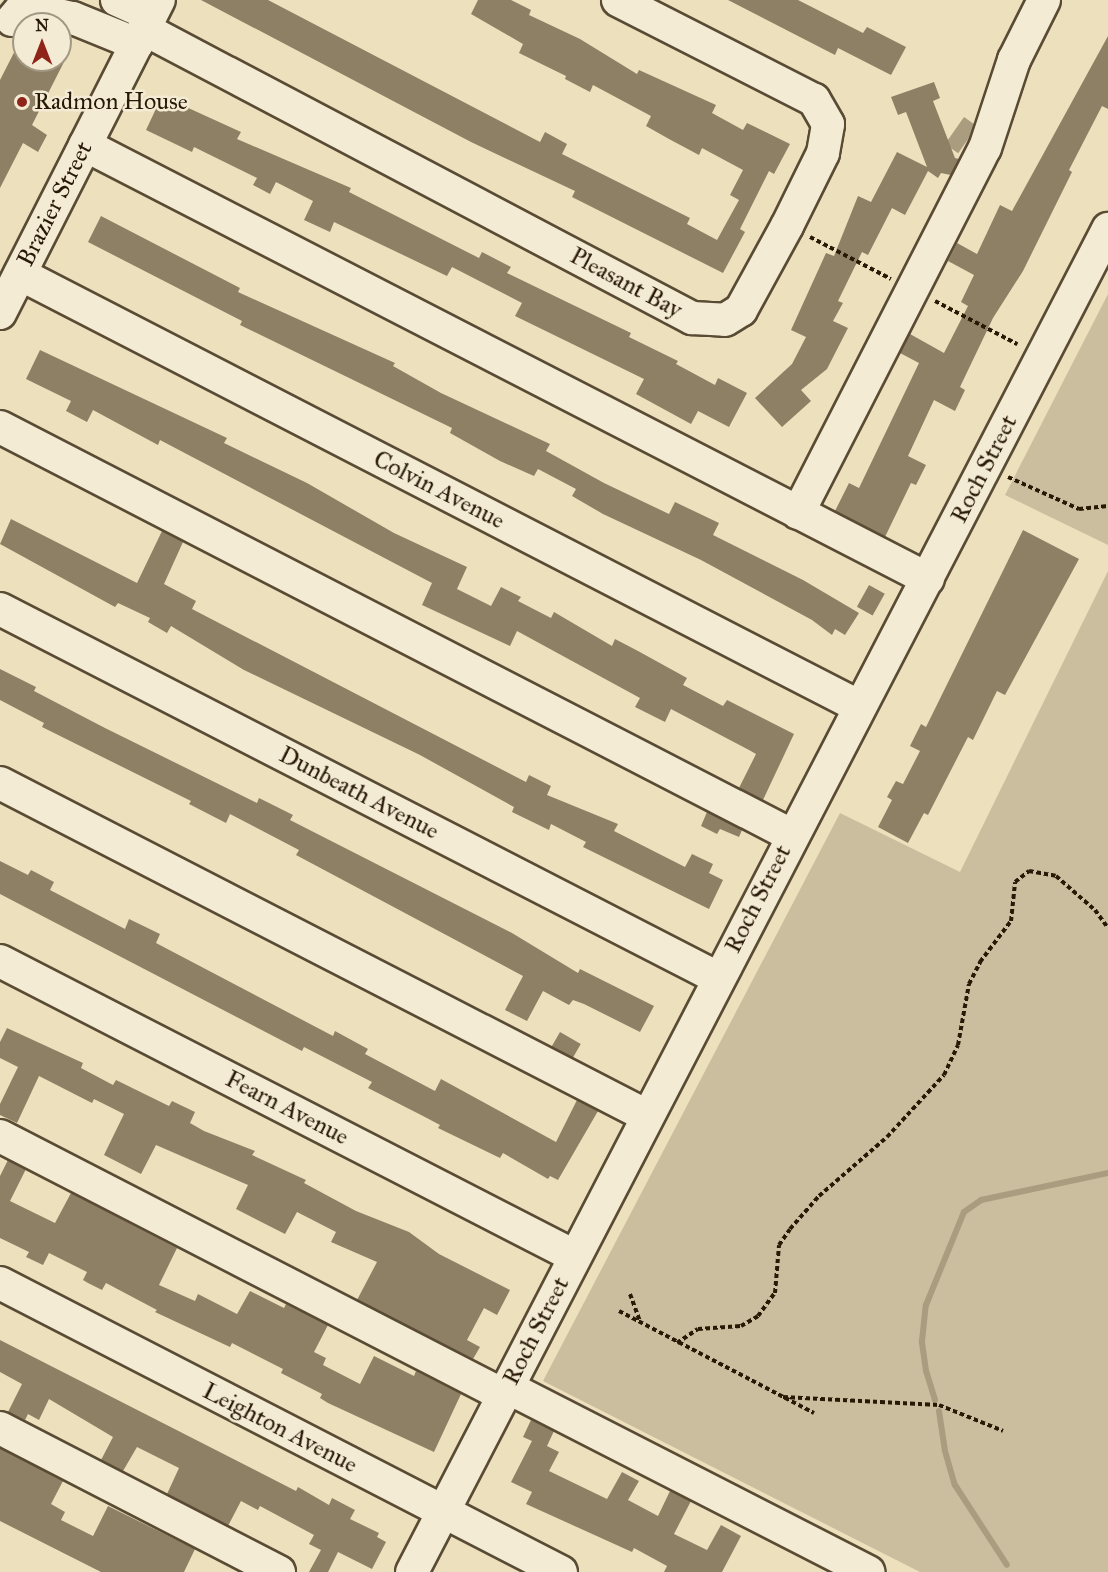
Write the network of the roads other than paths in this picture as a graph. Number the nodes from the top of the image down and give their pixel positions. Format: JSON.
{"nodes":[{"id":1,"x":117,"y":0,"type":"edge"},
{"id":2,"x":618,"y":0,"type":"edge"},
{"id":3,"x":1044,"y":0,"type":"edge"},
{"id":4,"x":148,"y":22,"type":"edge"},
{"id":5,"x":4,"y":26,"type":"edge"},
{"id":6,"x":85,"y":145,"type":"junction"},
{"id":7,"x":1108,"y":229,"type":"edge"},
{"id":8,"x":20,"y":274,"type":"junction"},
{"id":9,"x":0,"y":313,"type":"edge"},
{"id":10,"x":0,"y":427,"type":"edge"},
{"id":11,"x":798,"y":513,"type":"junction"},
{"id":12,"x":928,"y":579,"type":"junction"},
{"id":13,"x":0,"y":609,"type":"edge"},
{"id":14,"x":858,"y":706,"type":"junction"},
{"id":15,"x":0,"y":783,"type":"edge"},
{"id":16,"x":791,"y":835,"type":"junction"},
{"id":17,"x":0,"y":961,"type":"edge"},
{"id":18,"x":718,"y":978,"type":"junction"},
{"id":19,"x":647,"y":1116,"type":"junction"},
{"id":20,"x":0,"y":1136,"type":"edge"},
{"id":21,"x":574,"y":1256,"type":"junction"},
{"id":22,"x":0,"y":1283,"type":"edge"},
{"id":23,"x":505,"y":1391,"type":"junction"},
{"id":24,"x":0,"y":1428,"type":"edge"},
{"id":25,"x":442,"y":1511,"type":"junction"},
{"id":26,"x":279,"y":1572,"type":"edge"},
{"id":27,"x":412,"y":1572,"type":"edge"},
{"id":28,"x":561,"y":1572,"type":"edge"},
{"id":29,"x":868,"y":1572,"type":"edge"}],
"edges":[{"from":1,"to":4,"type":"street"},
{"from":2,"to":4,"type":"street","name":"Pleasant Bay"},
{"from":3,"to":11,"type":"street"},
{"from":4,"to":5,"type":"street"},
{"from":4,"to":6,"type":"street","name":"Brazier Street"},
{"from":6,"to":8,"type":"street","name":"Brazier Street"},
{"from":6,"to":11,"type":"street"},
{"from":7,"to":12,"type":"street","name":"Roch Street"},
{"from":8,"to":9,"type":"street","name":"Brazier Street"},
{"from":8,"to":14,"type":"street","name":"Colvin Avenue"},
{"from":10,"to":16,"type":"street"},
{"from":11,"to":12,"type":"street"},
{"from":12,"to":14,"type":"street","name":"Roch Street"},
{"from":13,"to":18,"type":"street","name":"Dunbeath Avenue"},
{"from":14,"to":16,"type":"street","name":"Roch Street"},
{"from":15,"to":19,"type":"street"},
{"from":16,"to":18,"type":"street","name":"Roch Street"},
{"from":17,"to":21,"type":"street","name":"Fearn Avenue"},
{"from":18,"to":19,"type":"street","name":"Roch Street"},
{"from":19,"to":21,"type":"street","name":"Roch Street"},
{"from":20,"to":23,"type":"street"},
{"from":21,"to":23,"type":"street","name":"Roch Street"},
{"from":22,"to":25,"type":"street","name":"Leighton Avenue"},
{"from":23,"to":25,"type":"street","name":"Roch Street"},
{"from":23,"to":29,"type":"street"},
{"from":24,"to":26,"type":"street"},
{"from":25,"to":27,"type":"street","name":"Roch Street"},
{"from":25,"to":28,"type":"street","name":"Leighton Avenue"}]}
